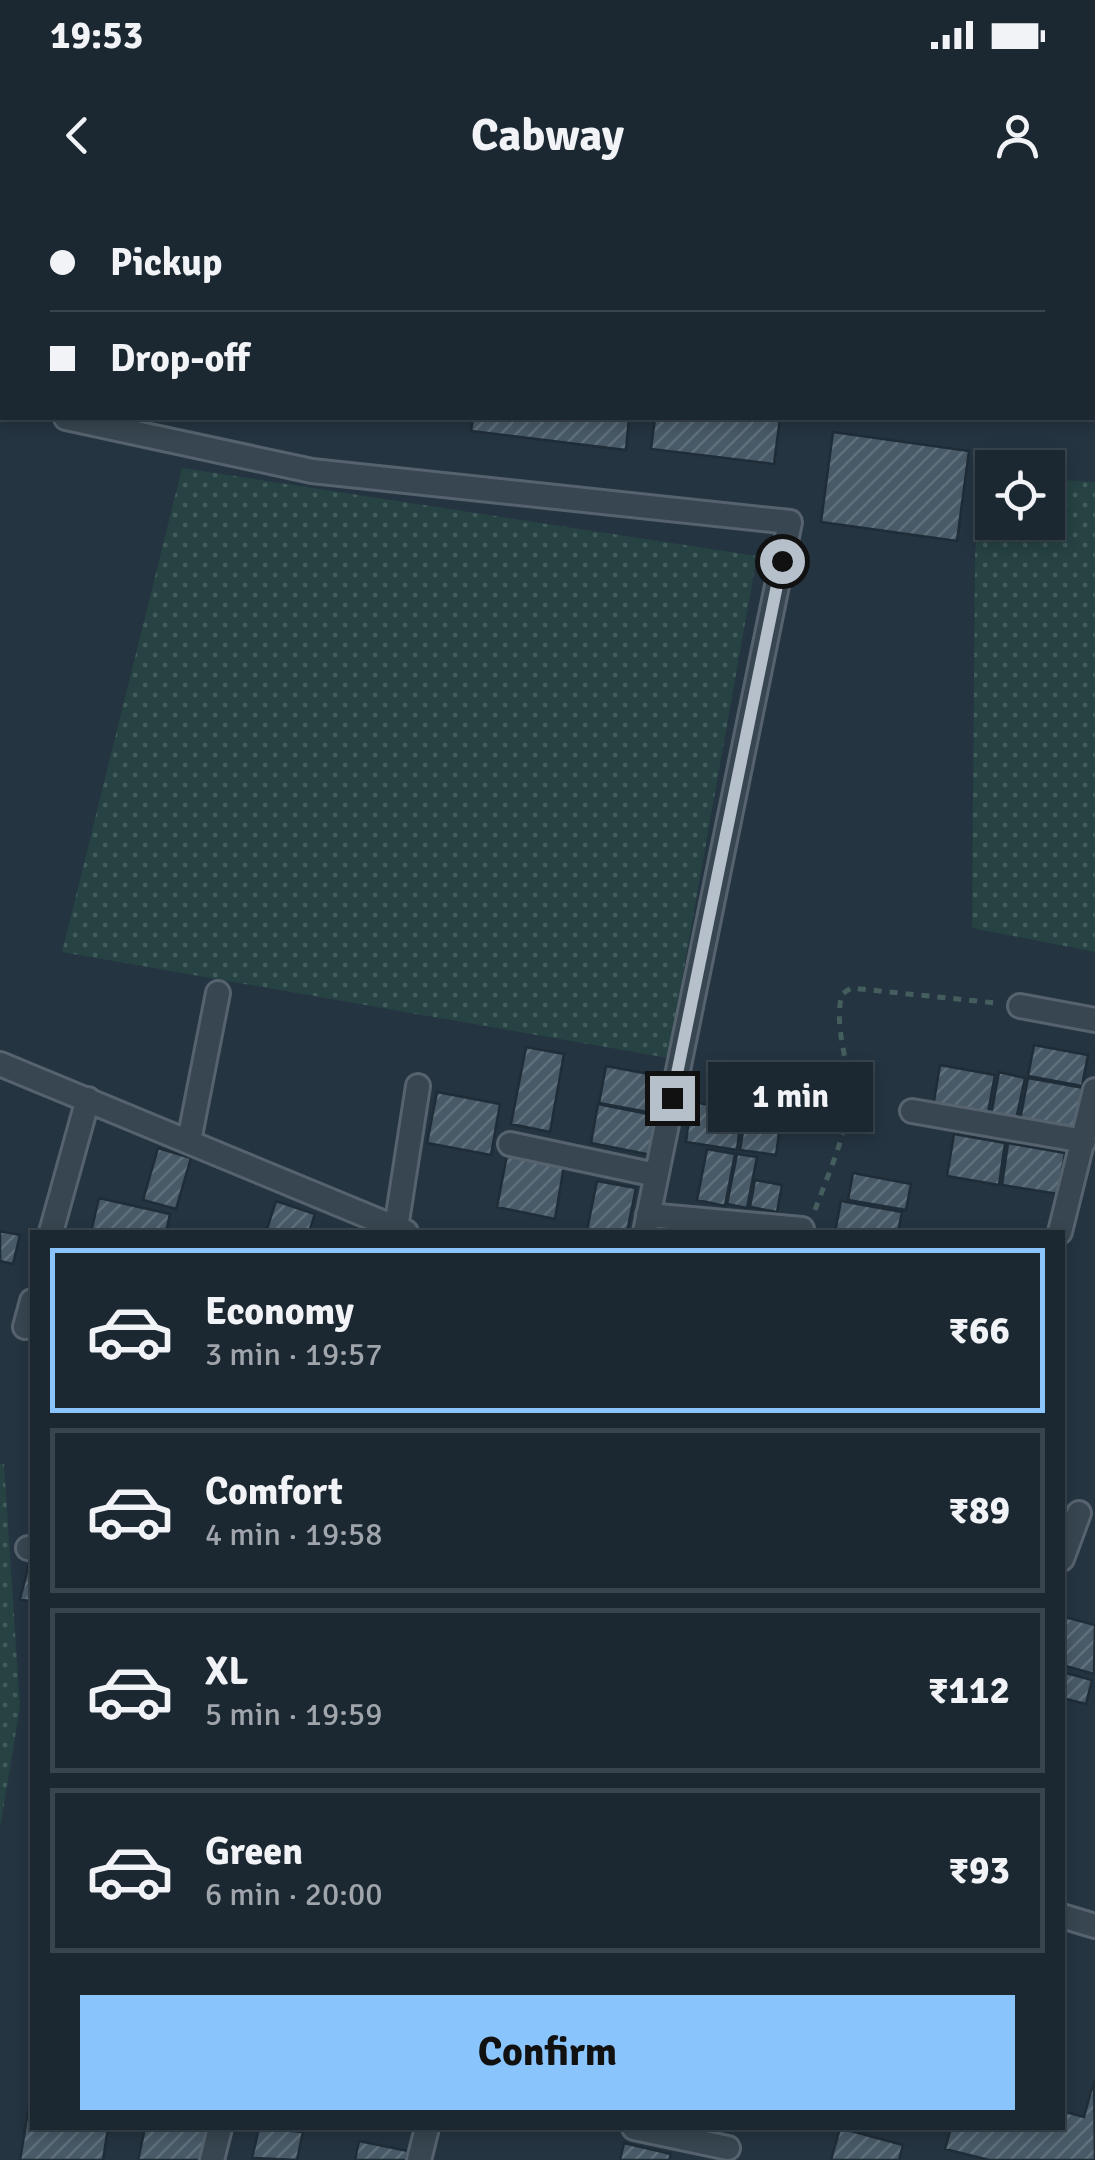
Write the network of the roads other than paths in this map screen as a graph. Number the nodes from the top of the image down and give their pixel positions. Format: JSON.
{"nodes":[{"id":1,"x":75,"y":420,"type":"edge"},
{"id":2,"x":218,"y":993,"type":"dead end"},
{"id":3,"x":1020,"y":1006,"type":"road end"},
{"id":4,"x":1095,"y":1020,"type":"edge"},
{"id":5,"x":0,"y":1064,"type":"edge"},
{"id":6,"x":418,"y":1086,"type":"dead end"},
{"id":7,"x":1095,"y":1090,"type":"edge"},
{"id":8,"x":88,"y":1099,"type":"junction"},
{"id":9,"x":912,"y":1111,"type":"dead end"},
{"id":10,"x":189,"y":1141,"type":"junction"},
{"id":11,"x":510,"y":1144,"type":"dead end"},
{"id":12,"x":1086,"y":1151,"type":"edge"},
{"id":13,"x":656,"y":1175,"type":"junction"},
{"id":14,"x":646,"y":1224,"type":"edge"},
{"id":15,"x":802,"y":1229,"type":"road end"},
{"id":16,"x":52,"y":1230,"type":"edge"},
{"id":17,"x":401,"y":1230,"type":"edge"},
{"id":18,"x":1061,"y":1230,"type":"edge"},
{"id":19,"x":30,"y":1308,"type":"edge"},
{"id":20,"x":25,"y":1327,"type":"dead end"},
{"id":21,"x":1079,"y":1513,"type":"edge"},
{"id":22,"x":1065,"y":1551,"type":"edge"},
{"id":23,"x":1065,"y":1917,"type":"edge"},
{"id":24,"x":1095,"y":1926,"type":"edge"},
{"id":25,"x":220,"y":2130,"type":"edge"},
{"id":26,"x":426,"y":2130,"type":"edge"},
{"id":27,"x":643,"y":2130,"type":"edge"},
{"id":28,"x":728,"y":2148,"type":"dead end"},
{"id":29,"x":212,"y":2160,"type":"edge"},
{"id":30,"x":419,"y":2160,"type":"edge"}],
"edges":[{"from":1,"to":13,"type":"street"},
{"from":2,"to":10,"type":"street"},
{"from":3,"to":4,"type":"street"},
{"from":5,"to":8,"type":"street"},
{"from":6,"to":17,"type":"street"},
{"from":7,"to":12,"type":"street"},
{"from":8,"to":10,"type":"street"},
{"from":8,"to":16,"type":"street"},
{"from":9,"to":12,"type":"street"},
{"from":10,"to":17,"type":"street"},
{"from":11,"to":13,"type":"street"},
{"from":12,"to":18,"type":"street"},
{"from":13,"to":14,"type":"street"},
{"from":14,"to":15,"type":"street"},
{"from":19,"to":20,"type":"street"},
{"from":21,"to":22,"type":"street"},
{"from":23,"to":24,"type":"street"},
{"from":25,"to":29,"type":"street"},
{"from":26,"to":30,"type":"street"},
{"from":27,"to":28,"type":"street"}]}
